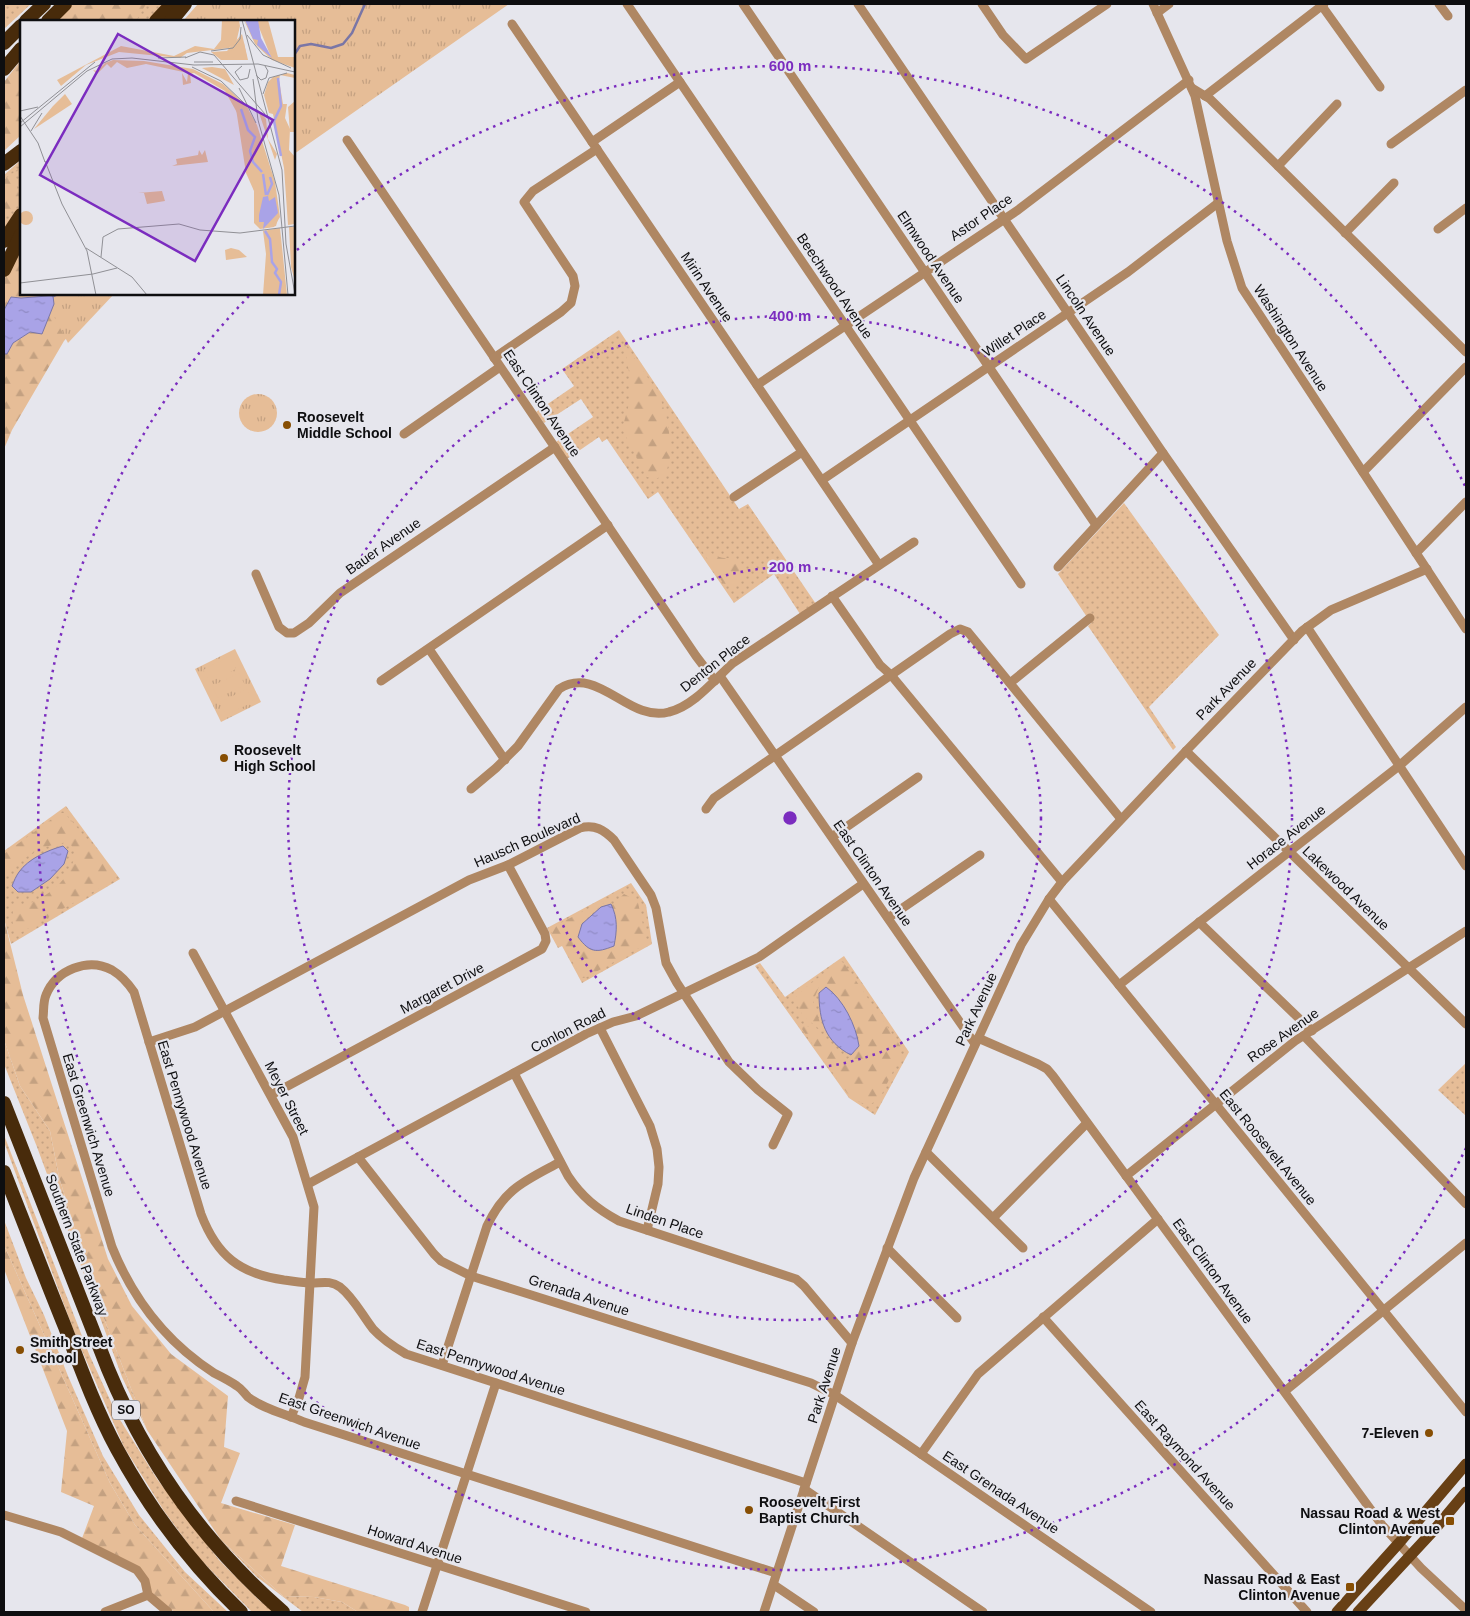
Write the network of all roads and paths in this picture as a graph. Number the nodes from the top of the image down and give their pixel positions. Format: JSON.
{"nodes":[{"id":1,"x":44,"y":4,"type":"edge"},
{"id":2,"x":65,"y":4,"type":"edge"},
{"id":3,"x":172,"y":4,"type":"edge"},
{"id":4,"x":185,"y":4,"type":"edge"},
{"id":5,"x":627,"y":4,"type":"edge"},
{"id":6,"x":743,"y":4,"type":"edge"},
{"id":7,"x":858,"y":4,"type":"edge"},
{"id":8,"x":982,"y":4,"type":"edge"},
{"id":9,"x":1107,"y":4,"type":"edge"},
{"id":10,"x":1153,"y":4,"type":"edge"},
{"id":11,"x":1169,"y":4,"type":"edge"},
{"id":12,"x":1439,"y":4,"type":"edge"},
{"id":13,"x":1323,"y":5,"type":"edge"},
{"id":14,"x":1157,"y":13,"type":"junction"},
{"id":15,"x":1448,"y":16,"type":"dead end"},
{"id":16,"x":27,"y":20,"type":"edge"},
{"id":17,"x":49,"y":20,"type":"edge"},
{"id":18,"x":157,"y":20,"type":"edge"},
{"id":19,"x":172,"y":20,"type":"edge"},
{"id":20,"x":512,"y":24,"type":"dead end"},
{"id":21,"x":20,"y":27,"type":"edge"},
{"id":22,"x":4,"y":43,"type":"edge"},
{"id":23,"x":20,"y":50,"type":"edge"},
{"id":24,"x":4,"y":69,"type":"edge"},
{"id":25,"x":680,"y":82,"type":"junction"},
{"id":26,"x":1190,"y":84,"type":"junction"},
{"id":27,"x":1380,"y":87,"type":"dead end"},
{"id":28,"x":1466,"y":90,"type":"edge"},
{"id":29,"x":1205,"y":96,"type":"junction"},
{"id":30,"x":1338,"y":104,"type":"dead end"},
{"id":31,"x":347,"y":140,"type":"dead end"},
{"id":32,"x":1391,"y":144,"type":"dead end"},
{"id":33,"x":595,"y":145,"type":"junction"},
{"id":34,"x":20,"y":152,"type":"edge"},
{"id":35,"x":4,"y":164,"type":"edge"},
{"id":36,"x":1278,"y":166,"type":"junction"},
{"id":37,"x":1394,"y":183,"type":"dead end"},
{"id":38,"x":1218,"y":203,"type":"junction"},
{"id":39,"x":1466,"y":208,"type":"edge"},
{"id":40,"x":20,"y":217,"type":"edge"},
{"id":41,"x":1004,"y":218,"type":"junction"},
{"id":42,"x":1438,"y":229,"type":"dead end"},
{"id":43,"x":1346,"y":232,"type":"junction"},
{"id":44,"x":20,"y":237,"type":"edge"},
{"id":45,"x":4,"y":241,"type":"edge"},
{"id":46,"x":4,"y":270,"type":"edge"},
{"id":47,"x":925,"y":272,"type":"junction"},
{"id":48,"x":1068,"y":314,"type":"junction"},
{"id":49,"x":845,"y":326,"type":"junction"},
{"id":50,"x":1466,"y":352,"type":"edge"},
{"id":51,"x":494,"y":358,"type":"junction"},
{"id":52,"x":989,"y":367,"type":"junction"},
{"id":53,"x":1466,"y":367,"type":"edge"},
{"id":54,"x":500,"y":368,"type":"junction"},
{"id":55,"x":757,"y":385,"type":"junction"},
{"id":56,"x":910,"y":421,"type":"junction"},
{"id":57,"x":404,"y":434,"type":"dead end"},
{"id":58,"x":554,"y":447,"type":"junction"},
{"id":59,"x":802,"y":452,"type":"junction"},
{"id":60,"x":1163,"y":453,"type":"junction"},
{"id":61,"x":1363,"y":472,"type":"junction"},
{"id":62,"x":822,"y":480,"type":"junction"},
{"id":63,"x":734,"y":496,"type":"dead end"},
{"id":64,"x":1466,"y":502,"type":"edge"},
{"id":65,"x":608,"y":525,"type":"junction"},
{"id":66,"x":1096,"y":526,"type":"junction"},
{"id":67,"x":914,"y":542,"type":"dead end"},
{"id":68,"x":1416,"y":553,"type":"junction"},
{"id":69,"x":879,"y":565,"type":"junction"},
{"id":70,"x":1058,"y":567,"type":"dead end"},
{"id":71,"x":1427,"y":569,"type":"junction"},
{"id":72,"x":256,"y":574,"type":"dead end"},
{"id":73,"x":1020,"y":584,"type":"dead end"},
{"id":74,"x":832,"y":596,"type":"junction"},
{"id":75,"x":1090,"y":618,"type":"dead end"},
{"id":76,"x":1307,"y":627,"type":"junction"},
{"id":77,"x":1466,"y":628,"type":"edge"},
{"id":78,"x":1294,"y":640,"type":"junction"},
{"id":79,"x":429,"y":649,"type":"junction"},
{"id":80,"x":891,"y":675,"type":"junction"},
{"id":81,"x":717,"y":679,"type":"junction"},
{"id":82,"x":381,"y":681,"type":"dead end"},
{"id":83,"x":1010,"y":683,"type":"junction"},
{"id":84,"x":1466,"y":707,"type":"edge"},
{"id":85,"x":1186,"y":751,"type":"junction"},
{"id":86,"x":775,"y":755,"type":"junction"},
{"id":87,"x":505,"y":760,"type":"junction"},
{"id":88,"x":1399,"y":766,"type":"junction"},
{"id":89,"x":918,"y":777,"type":"dead end"},
{"id":90,"x":471,"y":790,"type":"dead end"},
{"id":91,"x":706,"y":809,"type":"dead end"},
{"id":92,"x":1121,"y":818,"type":"junction"},
{"id":93,"x":832,"y":837,"type":"junction"},
{"id":94,"x":1289,"y":852,"type":"junction"},
{"id":95,"x":980,"y":855,"type":"dead end"},
{"id":96,"x":508,"y":864,"type":"junction"},
{"id":97,"x":1466,"y":866,"type":"edge"},
{"id":98,"x":1062,"y":882,"type":"junction"},
{"id":99,"x":863,"y":884,"type":"junction"},
{"id":100,"x":1049,"y":898,"type":"junction"},
{"id":101,"x":888,"y":918,"type":"junction"},
{"id":102,"x":1199,"y":922,"type":"junction"},
{"id":103,"x":1466,"y":931,"type":"edge"},
{"id":104,"x":193,"y":953,"type":"dead end"},
{"id":105,"x":91,"y":965,"type":"joint"},
{"id":106,"x":1409,"y":968,"type":"junction"},
{"id":107,"x":1119,"y":985,"type":"junction"},
{"id":108,"x":684,"y":993,"type":"junction"},
{"id":109,"x":226,"y":1011,"type":"junction"},
{"id":110,"x":1466,"y":1024,"type":"edge"},
{"id":111,"x":600,"y":1028,"type":"junction"},
{"id":112,"x":1308,"y":1033,"type":"junction"},
{"id":113,"x":977,"y":1041,"type":"junction"},
{"id":114,"x":149,"y":1042,"type":"junction"},
{"id":115,"x":514,"y":1073,"type":"junction"},
{"id":116,"x":271,"y":1095,"type":"junction"},
{"id":117,"x":4,"y":1103,"type":"edge"},
{"id":118,"x":1215,"y":1103,"type":"junction"},
{"id":119,"x":1087,"y":1123,"type":"junction"},
{"id":120,"x":773,"y":1145,"type":"dead end"},
{"id":121,"x":926,"y":1152,"type":"junction"},
{"id":122,"x":358,"y":1157,"type":"junction"},
{"id":123,"x":560,"y":1162,"type":"junction"},
{"id":124,"x":4,"y":1172,"type":"edge"},
{"id":125,"x":1126,"y":1176,"type":"junction"},
{"id":126,"x":4,"y":1180,"type":"edge"},
{"id":127,"x":308,"y":1184,"type":"junction"},
{"id":128,"x":1466,"y":1204,"type":"edge"},
{"id":129,"x":18,"y":1208,"type":"junction"},
{"id":130,"x":993,"y":1218,"type":"junction"},
{"id":131,"x":1158,"y":1219,"type":"junction"},
{"id":132,"x":647,"y":1230,"type":"junction"},
{"id":133,"x":1466,"y":1243,"type":"edge"},
{"id":134,"x":887,"y":1248,"type":"junction"},
{"id":135,"x":1023,"y":1248,"type":"dead end"},
{"id":136,"x":471,"y":1276,"type":"junction"},
{"id":137,"x":311,"y":1283,"type":"junction"},
{"id":138,"x":1384,"y":1311,"type":"junction"},
{"id":139,"x":1043,"y":1317,"type":"junction"},
{"id":140,"x":957,"y":1318,"type":"dead end"},
{"id":141,"x":852,"y":1344,"type":"junction"},
{"id":142,"x":442,"y":1366,"type":"junction"},
{"id":143,"x":496,"y":1383,"type":"junction"},
{"id":144,"x":1284,"y":1392,"type":"junction"},
{"id":145,"x":835,"y":1395,"type":"junction"},
{"id":146,"x":1466,"y":1412,"type":"edge"},
{"id":147,"x":291,"y":1417,"type":"junction"},
{"id":148,"x":921,"y":1454,"type":"junction"},
{"id":149,"x":1466,"y":1464,"type":"edge"},
{"id":150,"x":466,"y":1474,"type":"junction"},
{"id":151,"x":805,"y":1486,"type":"junction"},
{"id":152,"x":1466,"y":1492,"type":"edge"},
{"id":153,"x":236,"y":1501,"type":"dead end"},
{"id":154,"x":4,"y":1515,"type":"edge"},
{"id":155,"x":1405,"y":1549,"type":"junction"},
{"id":156,"x":437,"y":1565,"type":"junction"},
{"id":157,"x":776,"y":1573,"type":"junction"},
{"id":158,"x":774,"y":1585,"type":"junction"},
{"id":159,"x":148,"y":1595,"type":"junction"},
{"id":160,"x":1466,"y":1610,"type":"edge"},
{"id":161,"x":106,"y":1612,"type":"edge"},
{"id":162,"x":168,"y":1612,"type":"edge"},
{"id":163,"x":241,"y":1612,"type":"edge"},
{"id":164,"x":283,"y":1612,"type":"edge"},
{"id":165,"x":422,"y":1612,"type":"edge"},
{"id":166,"x":586,"y":1612,"type":"edge"},
{"id":167,"x":764,"y":1612,"type":"edge"},
{"id":168,"x":814,"y":1612,"type":"edge"},
{"id":169,"x":983,"y":1612,"type":"edge"},
{"id":170,"x":1151,"y":1612,"type":"edge"},
{"id":171,"x":1307,"y":1612,"type":"edge"},
{"id":172,"x":1337,"y":1612,"type":"edge"},
{"id":173,"x":1358,"y":1612,"type":"edge"}],
"edges":[{"from":1,"to":16,"type":"highway"},
{"from":2,"to":17,"type":"highway"},
{"from":3,"to":18,"type":"highway"},
{"from":4,"to":19,"type":"highway"},
{"from":5,"to":25,"type":"street","name":"Beechwood Avenue"},
{"from":6,"to":47,"type":"street","name":"Elmwood Avenue"},
{"from":7,"to":41,"type":"street","name":"Lincoln Avenue"},
{"from":8,"to":9,"type":"street"},
{"from":10,"to":14,"type":"street","name":"Washington Avenue"},
{"from":11,"to":14,"type":"street"},
{"from":12,"to":15,"type":"street"},
{"from":13,"to":27,"type":"street"},
{"from":13,"to":29,"type":"street"},
{"from":14,"to":26,"type":"street","name":"Washington Avenue"},
{"from":20,"to":33,"type":"street","name":"Mirin Avenue"},
{"from":21,"to":22,"type":"highway"},
{"from":23,"to":24,"type":"highway"},
{"from":25,"to":33,"type":"street"},
{"from":25,"to":49,"type":"street","name":"Beechwood Avenue"},
{"from":26,"to":29,"type":"street"},
{"from":26,"to":38,"type":"street","name":"Washington Avenue"},
{"from":26,"to":41,"type":"street","name":"Astor Place"},
{"from":28,"to":32,"type":"street"},
{"from":29,"to":36,"type":"street"},
{"from":30,"to":36,"type":"street"},
{"from":31,"to":51,"type":"street","name":"East Clinton Avenue"},
{"from":33,"to":51,"type":"street"},
{"from":33,"to":55,"type":"street","name":"Mirin Avenue"},
{"from":34,"to":35,"type":"highway"},
{"from":36,"to":43,"type":"street"},
{"from":37,"to":43,"type":"street"},
{"from":38,"to":48,"type":"street","name":"Willet Place"},
{"from":38,"to":61,"type":"street","name":"Washington Avenue"},
{"from":39,"to":42,"type":"street"},
{"from":40,"to":45,"type":"highway"},
{"from":41,"to":47,"type":"street","name":"Astor Place"},
{"from":41,"to":48,"type":"street","name":"Lincoln Avenue"},
{"from":43,"to":50,"type":"street"},
{"from":44,"to":46,"type":"highway"},
{"from":47,"to":49,"type":"street","name":"Astor Place"},
{"from":47,"to":52,"type":"street","name":"Elmwood Avenue"},
{"from":48,"to":52,"type":"street","name":"Willet Place"},
{"from":48,"to":60,"type":"street","name":"Lincoln Avenue"},
{"from":49,"to":55,"type":"street","name":"Astor Place"},
{"from":49,"to":56,"type":"street","name":"Beechwood Avenue"},
{"from":51,"to":54,"type":"street","name":"East Clinton Avenue"},
{"from":52,"to":56,"type":"street","name":"Willet Place"},
{"from":52,"to":66,"type":"street","name":"Elmwood Avenue"},
{"from":53,"to":61,"type":"street"},
{"from":54,"to":57,"type":"street"},
{"from":54,"to":58,"type":"street","name":"East Clinton Avenue"},
{"from":55,"to":59,"type":"street","name":"Mirin Avenue"},
{"from":56,"to":62,"type":"street","name":"Willet Place"},
{"from":56,"to":73,"type":"street","name":"Beechwood Avenue"},
{"from":58,"to":65,"type":"street","name":"East Clinton Avenue"},
{"from":58,"to":72,"type":"street","name":"Bauer Avenue"},
{"from":59,"to":62,"type":"street","name":"Mirin Avenue"},
{"from":59,"to":63,"type":"street"},
{"from":60,"to":66,"type":"street"},
{"from":60,"to":78,"type":"street","name":"Lincoln Avenue"},
{"from":61,"to":68,"type":"street","name":"Washington Avenue"},
{"from":62,"to":69,"type":"street","name":"Mirin Avenue"},
{"from":64,"to":68,"type":"street"},
{"from":65,"to":79,"type":"street"},
{"from":65,"to":81,"type":"street","name":"East Clinton Avenue"},
{"from":66,"to":70,"type":"street"},
{"from":67,"to":69,"type":"street","name":"Denton Place"},
{"from":68,"to":71,"type":"street","name":"Washington Avenue"},
{"from":69,"to":74,"type":"street","name":"Denton Place"},
{"from":71,"to":76,"type":"street","name":"Park Avenue"},
{"from":71,"to":77,"type":"street","name":"Washington Avenue"},
{"from":74,"to":80,"type":"street"},
{"from":74,"to":81,"type":"street","name":"Denton Place"},
{"from":75,"to":83,"type":"street"},
{"from":76,"to":78,"type":"street","name":"Park Avenue"},
{"from":76,"to":88,"type":"street"},
{"from":78,"to":85,"type":"street","name":"Park Avenue"},
{"from":79,"to":82,"type":"street"},
{"from":79,"to":87,"type":"street"},
{"from":80,"to":83,"type":"street"},
{"from":80,"to":86,"type":"street"},
{"from":80,"to":98,"type":"street"},
{"from":81,"to":86,"type":"street","name":"East Clinton Avenue"},
{"from":81,"to":87,"type":"street","name":"Denton Place"},
{"from":83,"to":92,"type":"street"},
{"from":84,"to":88,"type":"street","name":"Horace Avenue"},
{"from":85,"to":92,"type":"street","name":"Park Avenue"},
{"from":85,"to":94,"type":"street","name":"Lakewood Avenue"},
{"from":86,"to":91,"type":"street"},
{"from":86,"to":93,"type":"street","name":"East Clinton Avenue"},
{"from":87,"to":90,"type":"street","name":"Denton Place"},
{"from":88,"to":94,"type":"street","name":"Horace Avenue"},
{"from":88,"to":97,"type":"street"},
{"from":89,"to":93,"type":"street"},
{"from":92,"to":98,"type":"street","name":"Park Avenue"},
{"from":93,"to":99,"type":"street","name":"East Clinton Avenue"},
{"from":94,"to":102,"type":"street","name":"Horace Avenue"},
{"from":94,"to":106,"type":"street","name":"Lakewood Avenue"},
{"from":95,"to":101,"type":"street"},
{"from":96,"to":108,"type":"street","name":"Hausch Boulevard"},
{"from":96,"to":109,"type":"street","name":"Hausch Boulevard"},
{"from":96,"to":116,"type":"street","name":"Margaret Drive"},
{"from":98,"to":100,"type":"street","name":"Park Avenue"},
{"from":99,"to":101,"type":"street","name":"East Clinton Avenue"},
{"from":99,"to":108,"type":"street","name":"Conlon Road"},
{"from":100,"to":107,"type":"street","name":"East Roosevelt Avenue"},
{"from":100,"to":113,"type":"street","name":"Park Avenue"},
{"from":101,"to":113,"type":"street","name":"East Clinton Avenue"},
{"from":102,"to":107,"type":"street","name":"Horace Avenue"},
{"from":102,"to":112,"type":"street"},
{"from":103,"to":106,"type":"street","name":"Rose Avenue"},
{"from":104,"to":109,"type":"street","name":"Meyer Street"},
{"from":105,"to":114,"type":"street","name":"East Pennywood Avenue"},
{"from":105,"to":147,"type":"street","name":"East Greenwich Avenue"},
{"from":106,"to":110,"type":"street","name":"Lakewood Avenue"},
{"from":106,"to":112,"type":"street","name":"Rose Avenue"},
{"from":107,"to":118,"type":"street","name":"East Roosevelt Avenue"},
{"from":108,"to":111,"type":"street","name":"Conlon Road"},
{"from":108,"to":120,"type":"street","name":"Hausch Boulevard"},
{"from":109,"to":114,"type":"street","name":"Hausch Boulevard"},
{"from":109,"to":116,"type":"street","name":"Meyer Street"},
{"from":111,"to":115,"type":"street","name":"Conlon Road"},
{"from":111,"to":132,"type":"street"},
{"from":112,"to":118,"type":"street","name":"Rose Avenue"},
{"from":112,"to":128,"type":"street"},
{"from":113,"to":119,"type":"street","name":"East Clinton Avenue"},
{"from":113,"to":121,"type":"street","name":"Park Avenue"},
{"from":114,"to":137,"type":"street","name":"East Pennywood Avenue"},
{"from":115,"to":122,"type":"street","name":"Conlon Road"},
{"from":115,"to":123,"type":"street","name":"Linden Place"},
{"from":116,"to":127,"type":"street","name":"Meyer Street"},
{"from":117,"to":164,"type":"highway","name":"Southern State Parkway","number":"SO"},
{"from":118,"to":125,"type":"street","name":"Rose Avenue"},
{"from":118,"to":138,"type":"street","name":"East Roosevelt Avenue"},
{"from":119,"to":125,"type":"street","name":"East Clinton Avenue"},
{"from":119,"to":130,"type":"street"},
{"from":121,"to":130,"type":"street"},
{"from":121,"to":134,"type":"street","name":"Park Avenue"},
{"from":122,"to":127,"type":"street","name":"Conlon Road"},
{"from":122,"to":136,"type":"street","name":"Grenada Avenue"},
{"from":123,"to":132,"type":"street","name":"Linden Place"},
{"from":123,"to":136,"type":"street"},
{"from":124,"to":129,"type":"highway","number":"SO"},
{"from":125,"to":131,"type":"street","name":"East Clinton Avenue"},
{"from":126,"to":129,"type":"highway"},
{"from":127,"to":137,"type":"street","name":"Meyer Street"},
{"from":129,"to":163,"type":"highway","number":"SO"},
{"from":130,"to":135,"type":"street"},
{"from":131,"to":139,"type":"street"},
{"from":131,"to":144,"type":"street","name":"East Clinton Avenue"},
{"from":132,"to":141,"type":"street","name":"Linden Place"},
{"from":133,"to":138,"type":"street"},
{"from":134,"to":140,"type":"street"},
{"from":134,"to":141,"type":"street","name":"Park Avenue"},
{"from":136,"to":142,"type":"street"},
{"from":136,"to":145,"type":"street","name":"Grenada Avenue"},
{"from":137,"to":142,"type":"street","name":"East Pennywood Avenue"},
{"from":137,"to":147,"type":"street","name":"Meyer Street"},
{"from":138,"to":144,"type":"street"},
{"from":138,"to":146,"type":"street","name":"East Roosevelt Avenue"},
{"from":139,"to":148,"type":"street"},
{"from":139,"to":171,"type":"street","name":"East Raymond Avenue"},
{"from":141,"to":145,"type":"street","name":"Park Avenue"},
{"from":142,"to":143,"type":"street","name":"East Pennywood Avenue"},
{"from":143,"to":150,"type":"street"},
{"from":143,"to":151,"type":"street","name":"East Pennywood Avenue"},
{"from":144,"to":155,"type":"street","name":"East Clinton Avenue"},
{"from":145,"to":148,"type":"street","name":"East Grenada Avenue"},
{"from":145,"to":151,"type":"street","name":"Park Avenue"},
{"from":147,"to":150,"type":"street","name":"East Greenwich Avenue"},
{"from":148,"to":170,"type":"street","name":"East Grenada Avenue"},
{"from":149,"to":155,"type":"main road"},
{"from":150,"to":156,"type":"street"},
{"from":150,"to":157,"type":"street","name":"East Greenwich Avenue"},
{"from":151,"to":157,"type":"street","name":"Park Avenue"},
{"from":151,"to":169,"type":"street","name":"East Pennywood Avenue"},
{"from":152,"to":155,"type":"main road"},
{"from":153,"to":156,"type":"street","name":"Howard Avenue"},
{"from":154,"to":159,"type":"street"},
{"from":155,"to":160,"type":"street","name":"East Clinton Avenue"},
{"from":155,"to":172,"type":"main road"},
{"from":155,"to":173,"type":"main road"},
{"from":156,"to":165,"type":"street"},
{"from":156,"to":166,"type":"street","name":"Howard Avenue"},
{"from":157,"to":158,"type":"street","name":"Park Avenue"},
{"from":158,"to":167,"type":"street","name":"Park Avenue"},
{"from":158,"to":168,"type":"street"},
{"from":159,"to":161,"type":"street"},
{"from":159,"to":162,"type":"street"}]}
